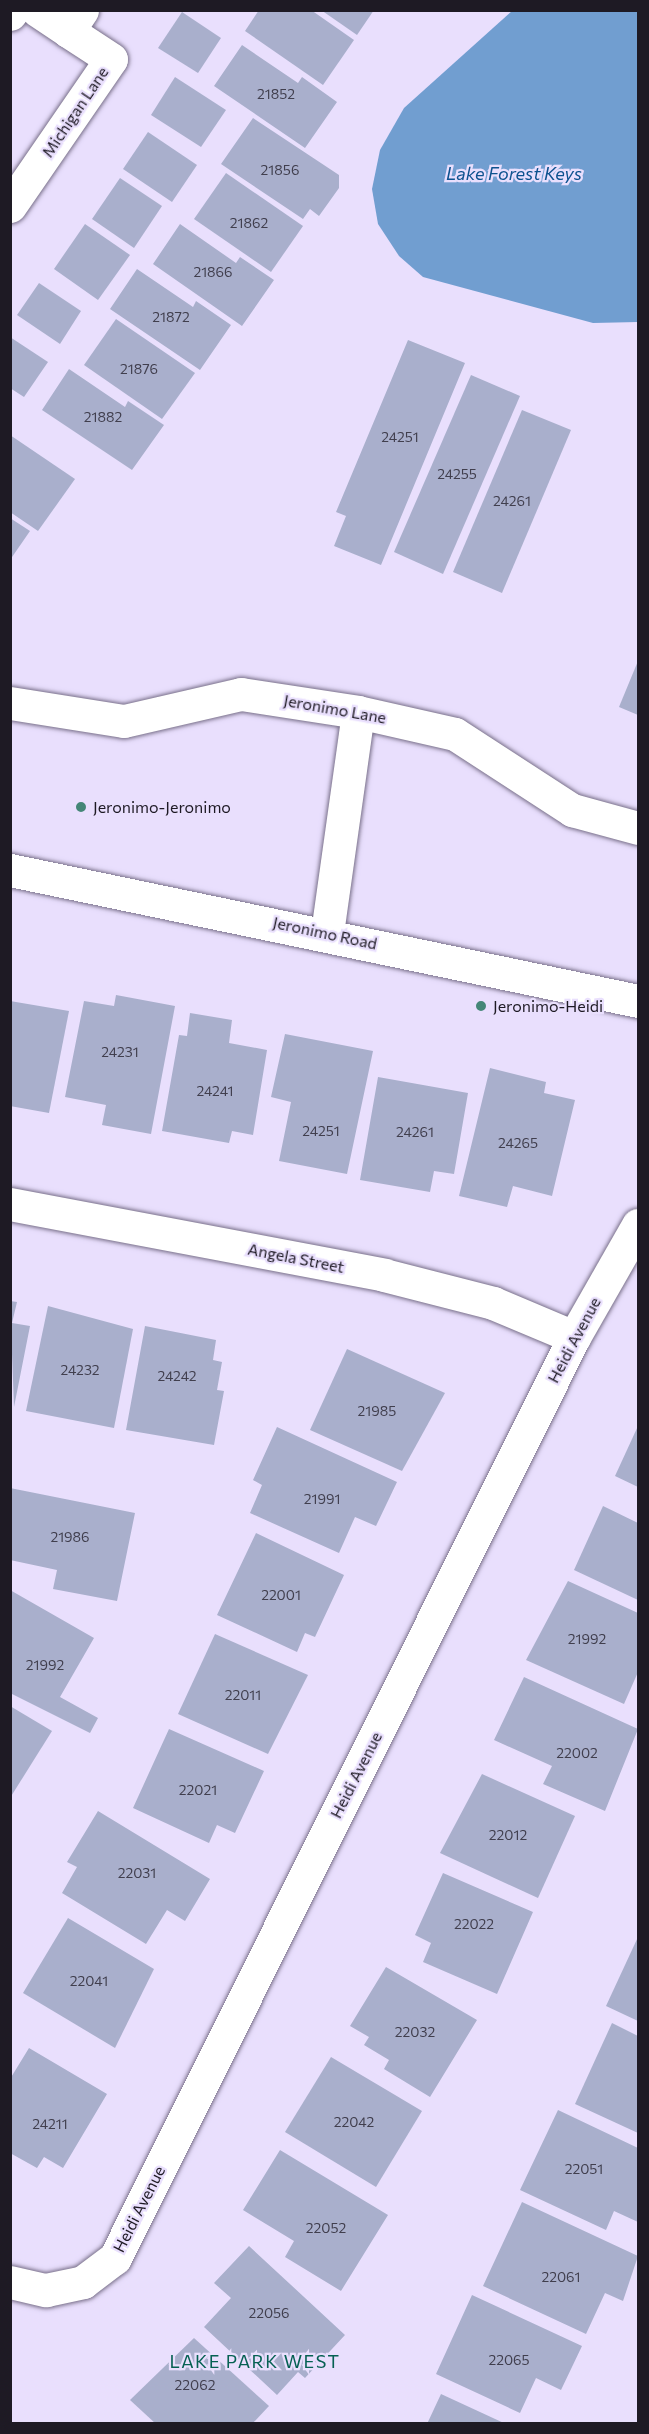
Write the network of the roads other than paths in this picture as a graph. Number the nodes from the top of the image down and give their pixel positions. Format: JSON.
{"nodes":[{"id":1,"x":37,"y":10,"type":"edge"},
{"id":2,"x":75,"y":21,"type":"edge"},
{"id":3,"x":10,"y":206,"type":"edge"},
{"id":4,"x":10,"y":703,"type":"edge"},
{"id":5,"x":358,"y":712,"type":"junction"},
{"id":6,"x":639,"y":828,"type":"edge"},
{"id":7,"x":10,"y":870,"type":"edge"},
{"id":8,"x":327,"y":933,"type":"junction"},
{"id":9,"x":639,"y":1001,"type":"edge"},
{"id":10,"x":10,"y":1204,"type":"edge"},
{"id":11,"x":639,"y":1225,"type":"edge"},
{"id":12,"x":574,"y":1337,"type":"junction"},
{"id":13,"x":10,"y":2282,"type":"edge"}],
"edges":[{"from":1,"to":2,"type":"street","name":"Michigan Lane"},
{"from":2,"to":3,"type":"street","name":"Michigan Lane"},
{"from":4,"to":5,"type":"street","name":"Jeronimo Lane"},
{"from":5,"to":6,"type":"street","name":"Jeronimo Lane"},
{"from":5,"to":8,"type":"street"},
{"from":7,"to":8,"type":"street","name":"Jeronimo Road"},
{"from":8,"to":9,"type":"street","name":"Jeronimo Road"},
{"from":10,"to":12,"type":"street","name":"Angela Street"},
{"from":11,"to":12,"type":"street","name":"Heidi Avenue"},
{"from":12,"to":13,"type":"street","name":"Heidi Avenue"}]}
